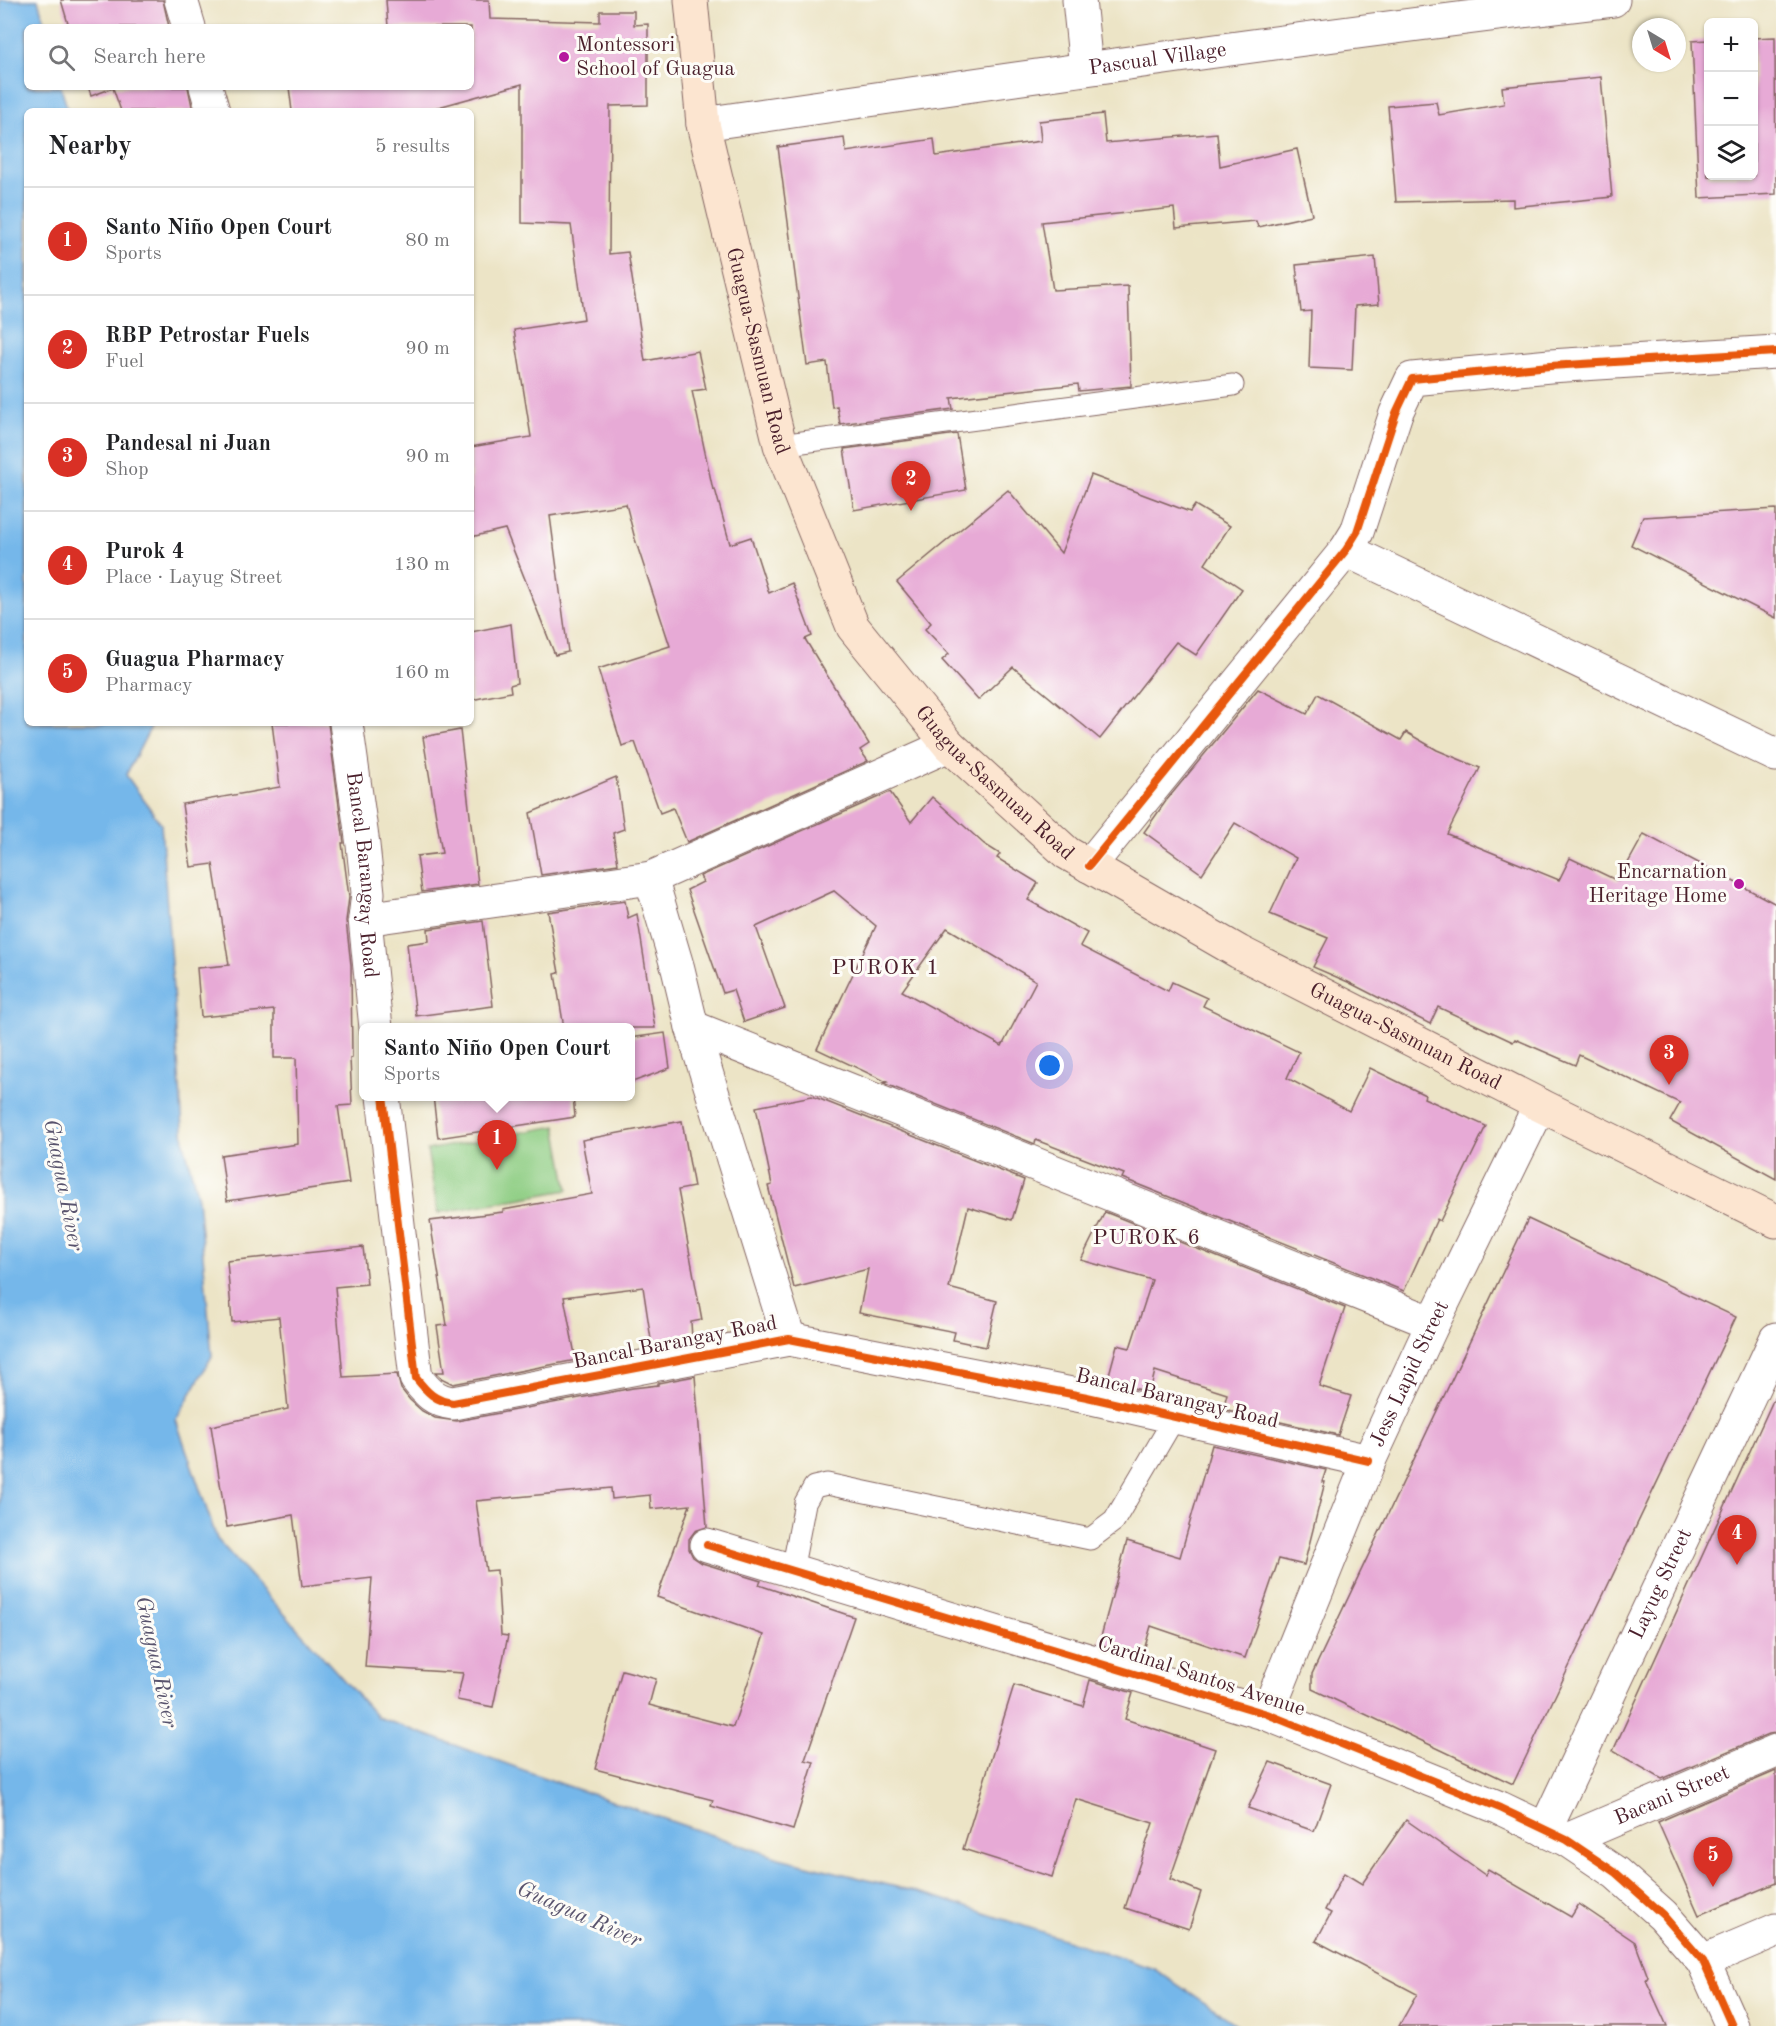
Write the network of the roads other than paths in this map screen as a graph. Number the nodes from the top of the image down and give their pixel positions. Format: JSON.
{"nodes":[{"id":1,"x":181,"y":0,"type":"edge"},
{"id":2,"x":691,"y":0,"type":"edge"},
{"id":3,"x":1079,"y":0,"type":"edge"},
{"id":4,"x":1613,"y":0,"type":"edge"},
{"id":5,"x":1397,"y":13,"type":"edge"},
{"id":6,"x":188,"y":24,"type":"edge"},
{"id":7,"x":1086,"y":68,"type":"junction"},
{"id":8,"x":207,"y":90,"type":"edge"},
{"id":9,"x":212,"y":108,"type":"edge"},
{"id":10,"x":703,"y":124,"type":"junction"},
{"id":11,"x":1776,"y":352,"type":"edge"},
{"id":12,"x":1233,"y":385,"type":"dead end"},
{"id":13,"x":780,"y":446,"type":"junction"},
{"id":14,"x":1346,"y":550,"type":"junction"},
{"id":15,"x":346,"y":726,"type":"edge"},
{"id":16,"x":950,"y":744,"type":"junction"},
{"id":17,"x":1776,"y":755,"type":"edge"},
{"id":18,"x":1089,"y":866,"type":"junction"},
{"id":19,"x":651,"y":878,"type":"junction"},
{"id":20,"x":365,"y":919,"type":"junction"},
{"id":21,"x":375,"y":1023,"type":"edge"},
{"id":22,"x":692,"y":1027,"type":"junction"},
{"id":23,"x":384,"y":1101,"type":"edge"},
{"id":24,"x":1540,"y":1106,"type":"junction"},
{"id":25,"x":1776,"y":1221,"type":"edge"},
{"id":26,"x":1433,"y":1323,"type":"junction"},
{"id":27,"x":789,"y":1339,"type":"junction"},
{"id":28,"x":1776,"y":1340,"type":"edge"},
{"id":29,"x":1175,"y":1417,"type":"junction"},
{"id":30,"x":1368,"y":1461,"type":"junction"},
{"id":31,"x":708,"y":1545,"type":"dead end"},
{"id":32,"x":792,"y":1571,"type":"junction"},
{"id":33,"x":1267,"y":1714,"type":"junction"},
{"id":34,"x":1776,"y":1751,"type":"edge"},
{"id":35,"x":1556,"y":1835,"type":"junction"},
{"id":36,"x":1776,"y":1930,"type":"edge"},
{"id":37,"x":1703,"y":1961,"type":"junction"},
{"id":38,"x":1732,"y":2026,"type":"edge"}],
"edges":[{"from":1,"to":6,"type":"street"},
{"from":2,"to":10,"type":"main road","name":"Guagua-Sasmuan Road"},
{"from":3,"to":7,"type":"street"},
{"from":4,"to":5,"type":"street","name":"Pascual Village"},
{"from":5,"to":7,"type":"street","name":"Pascual Village"},
{"from":7,"to":10,"type":"street","name":"Pascual Village"},
{"from":8,"to":9,"type":"street"},
{"from":10,"to":13,"type":"main road","name":"Guagua-Sasmuan Road"},
{"from":11,"to":14,"type":"street"},
{"from":12,"to":13,"type":"lane"},
{"from":13,"to":16,"type":"main road","name":"Guagua-Sasmuan Road"},
{"from":14,"to":17,"type":"street"},
{"from":14,"to":18,"type":"street"},
{"from":15,"to":20,"type":"street","name":"Bancal Barangay Road"},
{"from":16,"to":18,"type":"main road","name":"Guagua-Sasmuan Road"},
{"from":16,"to":19,"type":"street"},
{"from":18,"to":24,"type":"main road","name":"Guagua-Sasmuan Road"},
{"from":19,"to":20,"type":"street"},
{"from":19,"to":22,"type":"street"},
{"from":20,"to":21,"type":"street","name":"Bancal Barangay Road"},
{"from":22,"to":26,"type":"street"},
{"from":22,"to":27,"type":"street"},
{"from":23,"to":27,"type":"street","name":"Bancal Barangay Road"},
{"from":24,"to":25,"type":"main road","name":"Guagua-Sasmuan Road"},
{"from":24,"to":26,"type":"street","name":"Jess Lapid Street"},
{"from":26,"to":30,"type":"street","name":"Jess Lapid Street"},
{"from":27,"to":29,"type":"street","name":"Bancal Barangay Road"},
{"from":28,"to":35,"type":"street","name":"Layug Street"},
{"from":29,"to":30,"type":"street","name":"Bancal Barangay Road"},
{"from":29,"to":32,"type":"lane"},
{"from":30,"to":33,"type":"street","name":"Jess Lapid Street"},
{"from":31,"to":32,"type":"street","name":"Cardinal Santos Avenue"},
{"from":32,"to":33,"type":"street","name":"Cardinal Santos Avenue"},
{"from":33,"to":35,"type":"street","name":"Cardinal Santos Avenue"},
{"from":34,"to":35,"type":"street","name":"Bacani Street"},
{"from":35,"to":37,"type":"street","name":"Cardinal Santos Avenue"},
{"from":36,"to":37,"type":"street"},
{"from":37,"to":38,"type":"street","name":"Cardinal Santos Avenue"}]}
